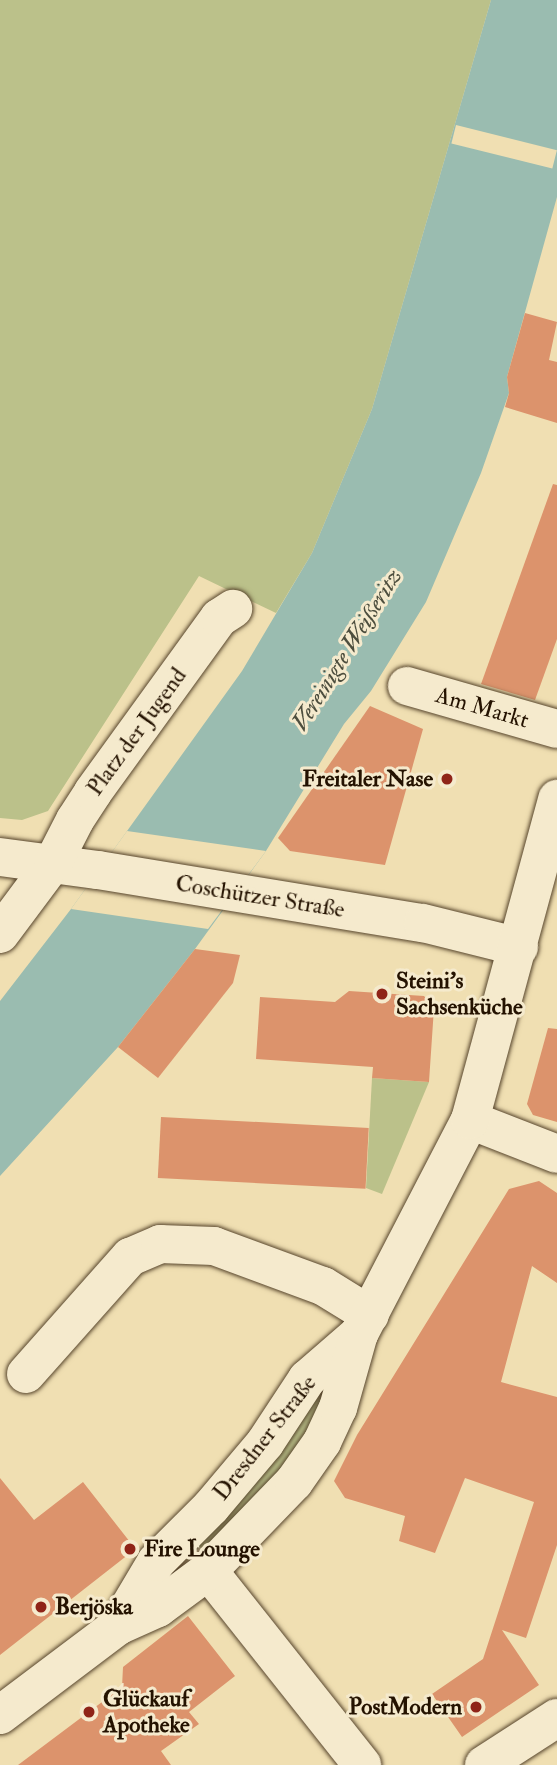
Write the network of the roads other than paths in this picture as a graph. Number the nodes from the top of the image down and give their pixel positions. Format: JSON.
{"nodes":[{"id":1,"x":233,"y":610,"type":"dead end"},
{"id":2,"x":407,"y":686,"type":"dead end"},
{"id":3,"x":557,"y":729,"type":"edge"},
{"id":4,"x":557,"y":799,"type":"edge"},
{"id":5,"x":0,"y":857,"type":"edge"},
{"id":6,"x":53,"y":863,"type":"junction"},
{"id":7,"x":0,"y":934,"type":"edge"},
{"id":8,"x":519,"y":947,"type":"junction"},
{"id":9,"x":470,"y":1120,"type":"junction"},
{"id":10,"x":557,"y":1154,"type":"edge"},
{"id":11,"x":365,"y":1324,"type":"junction"},
{"id":12,"x":26,"y":1374,"type":"dead end"},
{"id":13,"x":218,"y":1583,"type":"dead end"},
{"id":14,"x":0,"y":1714,"type":"edge"},
{"id":15,"x":557,"y":1718,"type":"edge"},
{"id":16,"x":362,"y":1765,"type":"edge"},
{"id":17,"x":484,"y":1765,"type":"edge"}],
"edges":[{"from":1,"to":6,"type":"street","name":"Platz der Jugend"},
{"from":2,"to":3,"type":"street","name":"Am Markt"},
{"from":4,"to":8,"type":"street","name":"Dresdner Straße"},
{"from":5,"to":6,"type":"street","name":"Coschützer Straße"},
{"from":6,"to":7,"type":"street","name":"Platz der Jugend"},
{"from":6,"to":8,"type":"street","name":"Coschützer Straße"},
{"from":8,"to":9,"type":"street","name":"Dresdner Straße"},
{"from":9,"to":10,"type":"street"},
{"from":9,"to":11,"type":"street","name":"Dresdner Straße"},
{"from":11,"to":12,"type":"street"},
{"from":11,"to":14,"type":"street","name":"Dresdner Straße"},
{"from":13,"to":16,"type":"street"},
{"from":15,"to":17,"type":"street"}]}
